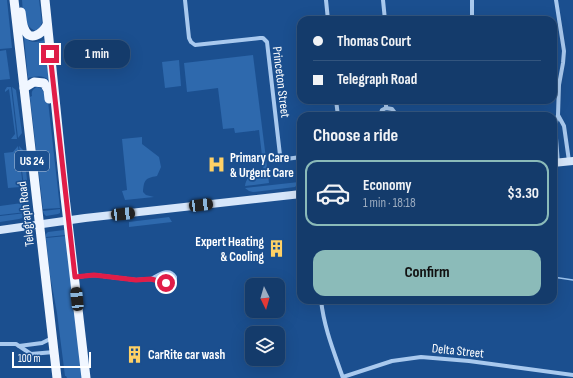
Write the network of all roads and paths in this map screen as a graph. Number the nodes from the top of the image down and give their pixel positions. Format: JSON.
{"nodes":[{"id":1,"x":14,"y":0,"type":"edge"},
{"id":2,"x":20,"y":0,"type":"edge"},
{"id":3,"x":45,"y":0,"type":"edge"},
{"id":4,"x":185,"y":0,"type":"edge"},
{"id":5,"x":326,"y":0,"type":"edge"},
{"id":6,"x":382,"y":0,"type":"edge"},
{"id":7,"x":472,"y":0,"type":"edge"},
{"id":8,"x":556,"y":0,"type":"edge"},
{"id":9,"x":328,"y":16,"type":"edge"},
{"id":10,"x":384,"y":16,"type":"edge"},
{"id":11,"x":472,"y":16,"type":"edge"},
{"id":12,"x":47,"y":25,"type":"junction"},
{"id":13,"x":24,"y":88,"type":"junction"},
{"id":14,"x":386,"y":104,"type":"edge"},
{"id":15,"x":386,"y":108,"type":"junction"},
{"id":16,"x":381,"y":112,"type":"edge"},
{"id":17,"x":394,"y":112,"type":"edge"},
{"id":18,"x":558,"y":115,"type":"junction"},
{"id":19,"x":557,"y":119,"type":"edge"},
{"id":20,"x":297,"y":157,"type":"edge"},
{"id":21,"x":571,"y":161,"type":"edge"},
{"id":22,"x":557,"y":163,"type":"edge"},
{"id":23,"x":297,"y":194,"type":"edge"},
{"id":24,"x":66,"y":201,"type":"junction"},
{"id":25,"x":68,"y":220,"type":"junction"},
{"id":26,"x":39,"y":224,"type":"junction"},
{"id":27,"x":0,"y":230,"type":"edge"},
{"id":28,"x":75,"y":277,"type":"junction"},
{"id":29,"x":151,"y":279,"type":"junction"},
{"id":30,"x":46,"y":289,"type":"junction"},
{"id":31,"x":322,"y":304,"type":"edge"},
{"id":32,"x":52,"y":338,"type":"junction"},
{"id":33,"x":0,"y":344,"type":"edge"},
{"id":34,"x":19,"y":346,"type":"junction"},
{"id":35,"x":54,"y":352,"type":"junction"},
{"id":36,"x":573,"y":375,"type":"edge"},
{"id":37,"x":343,"y":377,"type":"edge"},
{"id":38,"x":57,"y":378,"type":"edge"},
{"id":39,"x":63,"y":378,"type":"edge"},
{"id":40,"x":86,"y":378,"type":"edge"}],
"edges":[{"from":1,"to":13,"type":"main road","name":"Telegraph Road","number":"US 24"},
{"from":2,"to":12,"type":"main road"},
{"from":3,"to":12,"type":"main road","number":"US 24"},
{"from":4,"to":20,"type":"street","name":"Princeton Street"},
{"from":5,"to":9,"type":"street"},
{"from":6,"to":10,"type":"street"},
{"from":7,"to":11,"type":"street"},
{"from":8,"to":18,"type":"street"},
{"from":12,"to":24,"type":"main road","number":"US 24"},
{"from":13,"to":24,"type":"main road"},
{"from":13,"to":26,"type":"main road","name":"Telegraph Road","number":"US 24"},
{"from":14,"to":15,"type":"street"},
{"from":15,"to":16,"type":"street"},
{"from":15,"to":17,"type":"street"},
{"from":18,"to":19,"type":"street"},
{"from":18,"to":21,"type":"street"},
{"from":21,"to":22,"type":"main road"},
{"from":23,"to":25,"type":"main road"},
{"from":24,"to":25,"type":"main road","number":"US 24"},
{"from":25,"to":26,"type":"main road"},
{"from":25,"to":28,"type":"main road","number":"US 24"},
{"from":26,"to":27,"type":"main road"},
{"from":26,"to":30,"type":"main road","name":"Telegraph Road","number":"US 24"},
{"from":28,"to":29,"type":"street"},
{"from":28,"to":40,"type":"main road","number":"US 24"},
{"from":29,"to":29,"type":"street"},
{"from":30,"to":32,"type":"main road","name":"Telegraph Road","number":"US 24"},
{"from":30,"to":39,"type":"main road"},
{"from":31,"to":37,"type":"street"},
{"from":32,"to":34,"type":"street"},
{"from":32,"to":35,"type":"main road","name":"Telegraph Road","number":"US 24"},
{"from":33,"to":34,"type":"street"},
{"from":34,"to":35,"type":"street"},
{"from":35,"to":38,"type":"main road","name":"Telegraph Road","number":"US 24"},
{"from":36,"to":37,"type":"street","name":"Delta Street"}]}
